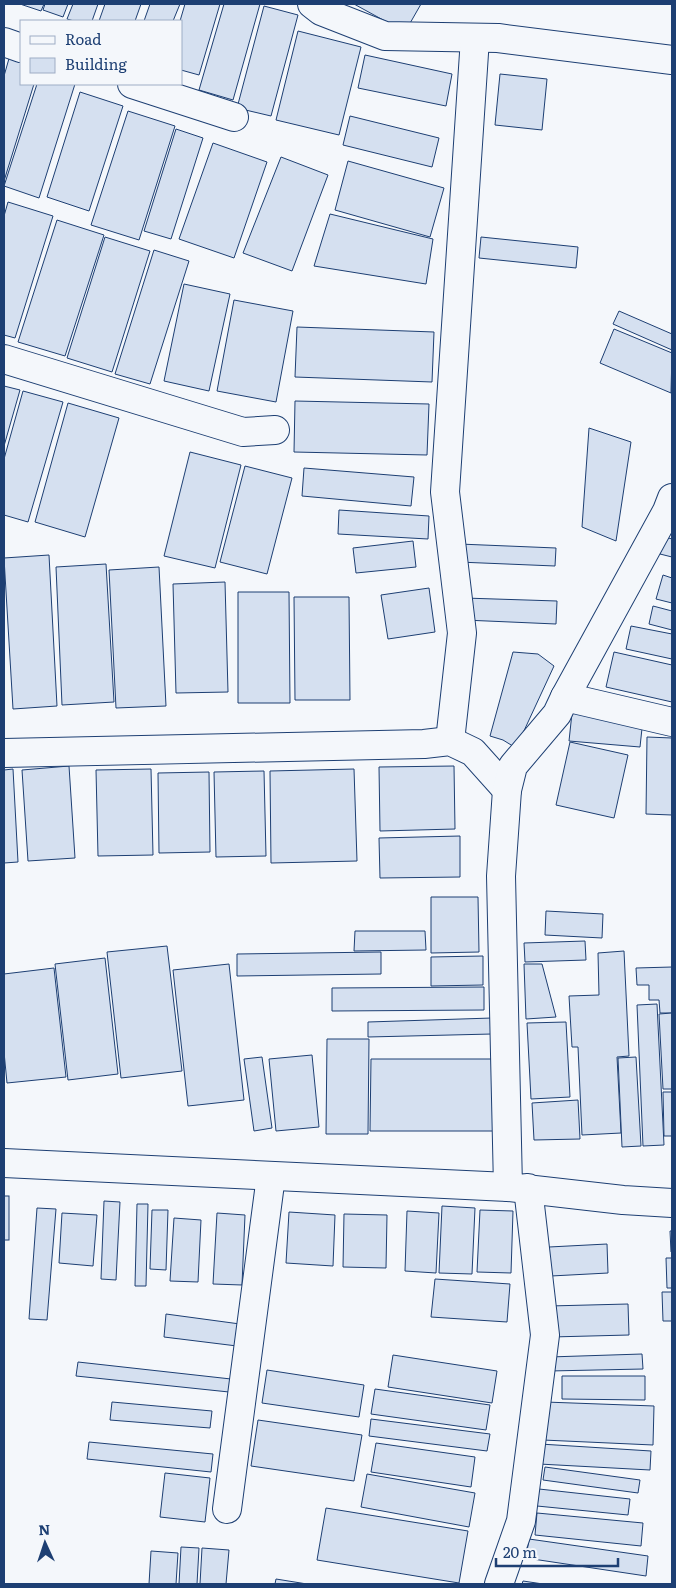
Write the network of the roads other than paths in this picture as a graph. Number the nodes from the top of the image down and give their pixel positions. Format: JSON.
{"nodes":[{"id":1,"x":312,"y":4,"type":"edge"},
{"id":2,"x":475,"y":38,"type":"junction"},
{"id":3,"x":4,"y":42,"type":"edge"},
{"id":4,"x":20,"y":48,"type":"edge"},
{"id":5,"x":672,"y":60,"type":"edge"},
{"id":6,"x":135,"y":85,"type":"edge"},
{"id":7,"x":234,"y":117,"type":"dead end"},
{"id":8,"x":4,"y":360,"type":"edge"},
{"id":9,"x":275,"y":430,"type":"dead end"},
{"id":10,"x":672,"y":498,"type":"edge"},
{"id":11,"x":565,"y":697,"type":"junction"},
{"id":12,"x":672,"y":722,"type":"edge"},
{"id":13,"x":450,"y":741,"type":"junction"},
{"id":14,"x":4,"y":753,"type":"edge"},
{"id":15,"x":507,"y":790,"type":"junction"},
{"id":16,"x":4,"y":1163,"type":"edge"},
{"id":17,"x":271,"y":1176,"type":"junction"},
{"id":18,"x":518,"y":1187,"type":"junction"},
{"id":19,"x":672,"y":1203,"type":"edge"},
{"id":20,"x":227,"y":1509,"type":"dead end"},
{"id":21,"x":500,"y":1584,"type":"edge"}],
"edges":[{"from":1,"to":2,"type":"street"},
{"from":2,"to":5,"type":"street"},
{"from":2,"to":13,"type":"street"},
{"from":3,"to":4,"type":"street"},
{"from":6,"to":7,"type":"street"},
{"from":8,"to":9,"type":"street"},
{"from":10,"to":11,"type":"street"},
{"from":11,"to":12,"type":"street"},
{"from":11,"to":15,"type":"street"},
{"from":13,"to":14,"type":"street"},
{"from":13,"to":15,"type":"street"},
{"from":15,"to":18,"type":"street"},
{"from":16,"to":17,"type":"street"},
{"from":17,"to":18,"type":"street"},
{"from":17,"to":20,"type":"street"},
{"from":18,"to":19,"type":"street"},
{"from":18,"to":21,"type":"street"}]}
